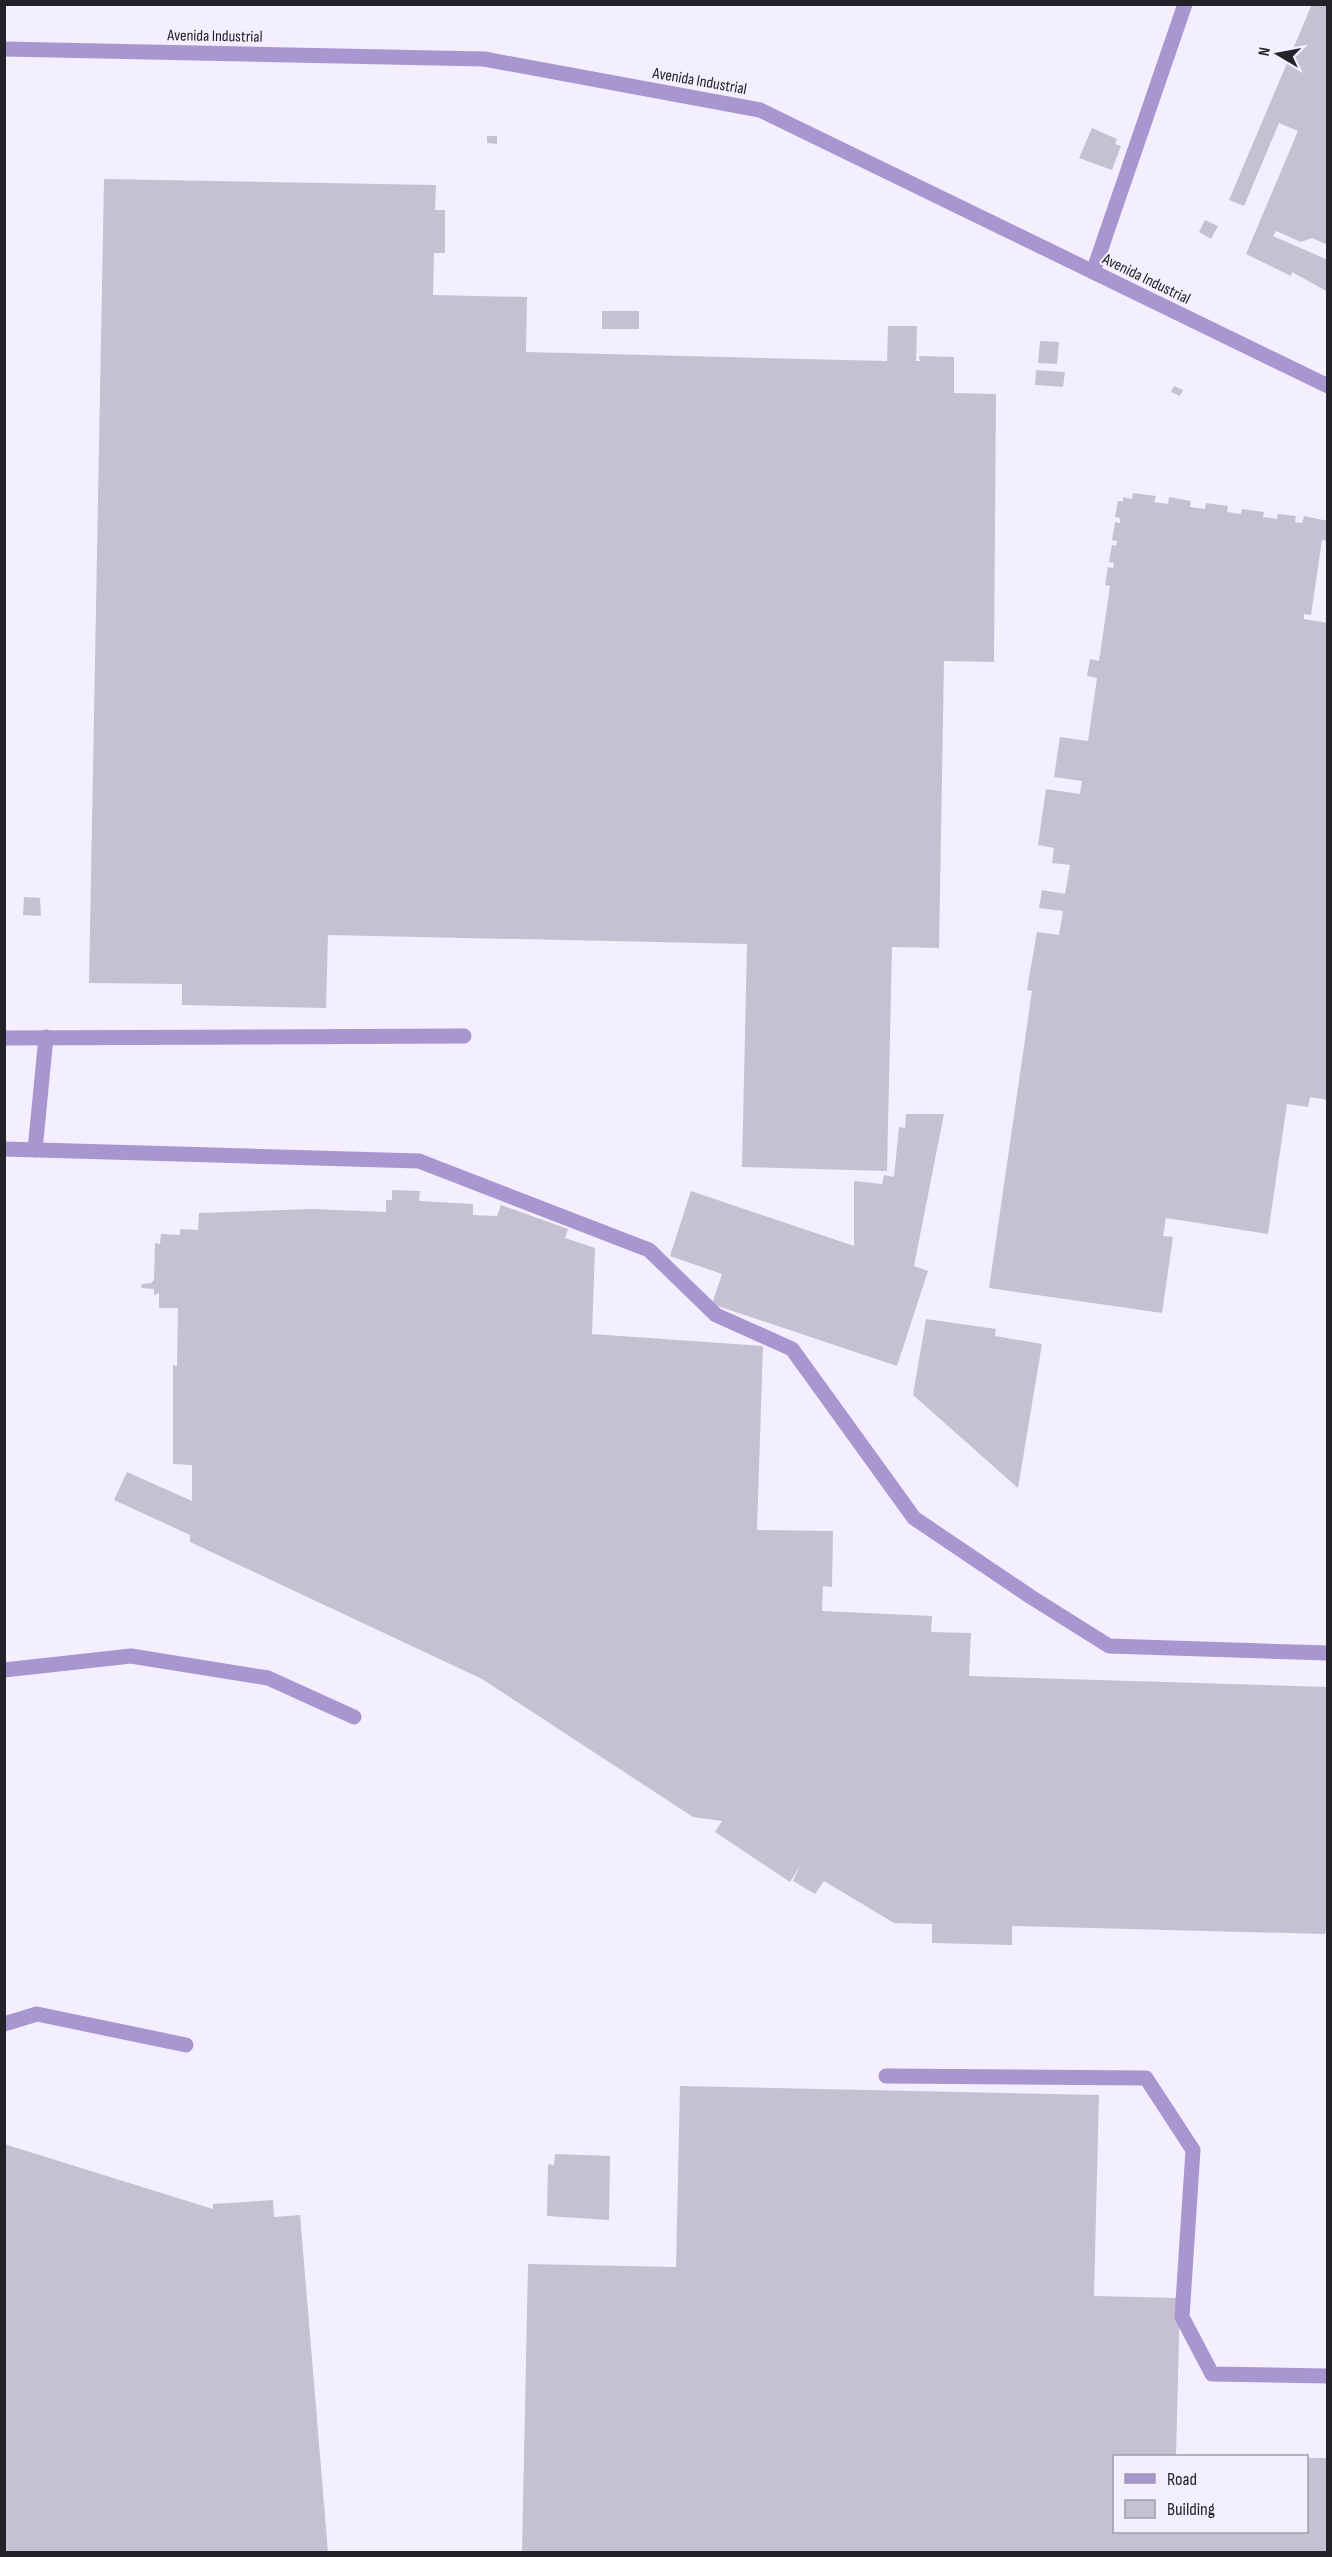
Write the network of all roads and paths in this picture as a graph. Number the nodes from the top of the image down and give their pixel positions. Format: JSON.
{"nodes":[{"id":1,"x":1185,"y":4,"type":"edge"},
{"id":2,"x":4,"y":49,"type":"edge"},
{"id":3,"x":1093,"y":272,"type":"junction"},
{"id":4,"x":1328,"y":386,"type":"edge"},
{"id":5,"x":464,"y":1036,"type":"dead end"},
{"id":6,"x":46,"y":1037,"type":"junction"},
{"id":7,"x":4,"y":1038,"type":"edge"},
{"id":8,"x":4,"y":1149,"type":"edge"},
{"id":9,"x":35,"y":1150,"type":"junction"},
{"id":10,"x":1328,"y":1653,"type":"edge"},
{"id":11,"x":4,"y":1670,"type":"edge"},
{"id":12,"x":354,"y":1717,"type":"dead end"},
{"id":13,"x":4,"y":2024,"type":"edge"},
{"id":14,"x":186,"y":2045,"type":"dead end"},
{"id":15,"x":886,"y":2076,"type":"dead end"},
{"id":16,"x":1328,"y":2376,"type":"edge"}],
"edges":[{"from":1,"to":3,"type":"street"},
{"from":2,"to":3,"type":"street","name":"Avenida Industrial"},
{"from":3,"to":4,"type":"street","name":"Avenida Industrial"},
{"from":5,"to":6,"type":"street"},
{"from":6,"to":7,"type":"street"},
{"from":6,"to":9,"type":"street"},
{"from":8,"to":9,"type":"street"},
{"from":9,"to":10,"type":"street"},
{"from":11,"to":12,"type":"street"},
{"from":13,"to":14,"type":"street"},
{"from":15,"to":16,"type":"street"}]}
